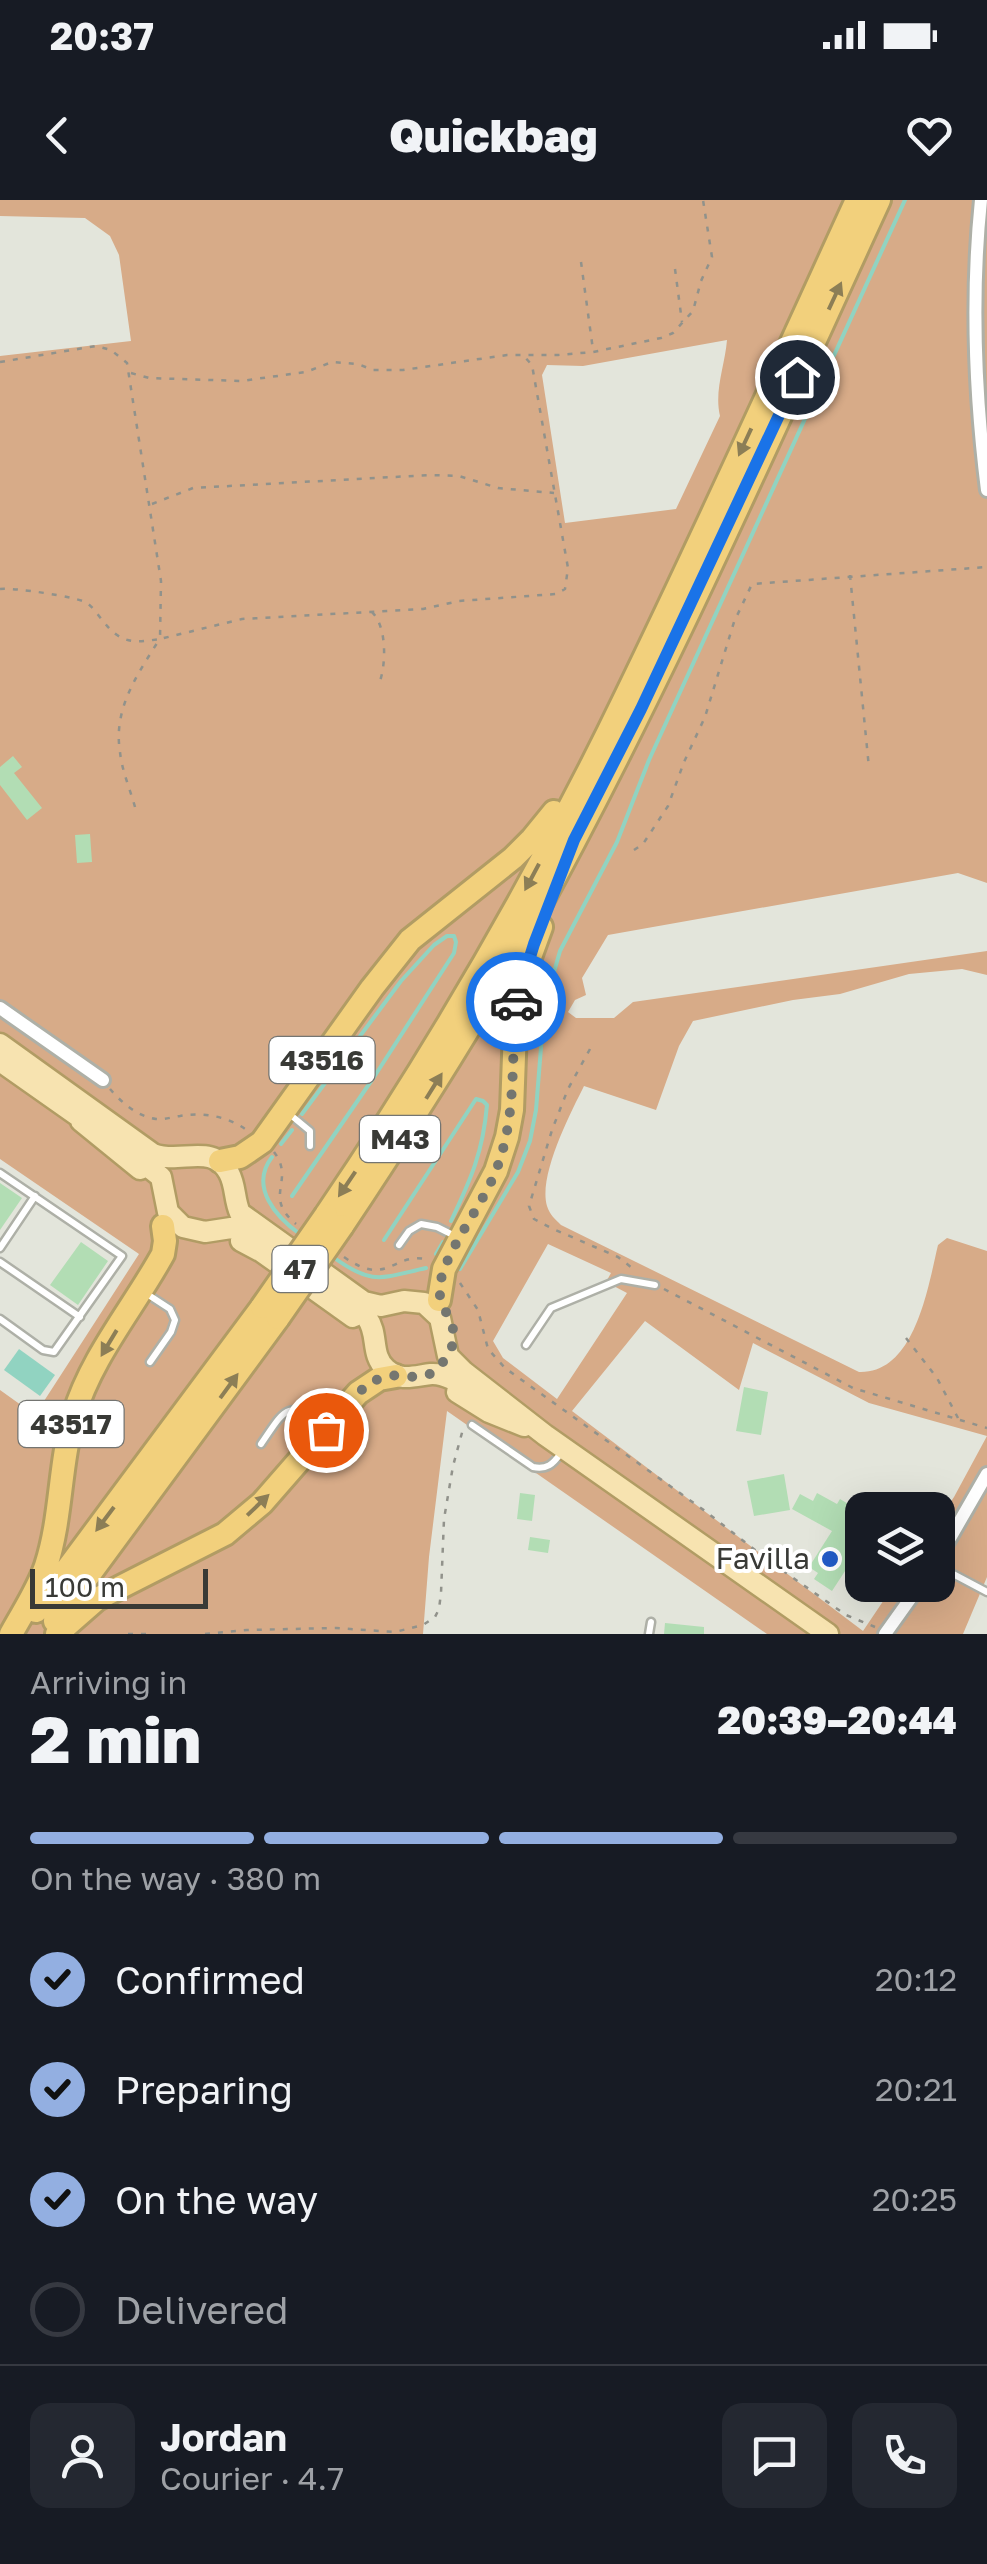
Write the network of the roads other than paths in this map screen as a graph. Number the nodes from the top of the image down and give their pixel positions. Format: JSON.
{"nodes":[{"id":1,"x":858,"y":200,"type":"edge"},
{"id":2,"x":879,"y":200,"type":"edge"},
{"id":3,"x":981,"y":200,"type":"edge"},
{"id":4,"x":981,"y":312,"type":"edge"},
{"id":5,"x":987,"y":490,"type":"edge"},
{"id":6,"x":626,"y":697,"type":"junction"},
{"id":7,"x":574,"y":840,"type":"junction"},
{"id":8,"x":0,"y":1008,"type":"edge"},
{"id":9,"x":0,"y":1044,"type":"edge"},
{"id":10,"x":0,"y":1062,"type":"edge"},
{"id":11,"x":103,"y":1080,"type":"road end"},
{"id":12,"x":72,"y":1104,"type":"junction"},
{"id":13,"x":286,"y":1112,"type":"junction"},
{"id":14,"x":310,"y":1146,"type":"dead end"},
{"id":15,"x":176,"y":1153,"type":"junction"},
{"id":16,"x":228,"y":1160,"type":"junction"},
{"id":17,"x":0,"y":1173,"type":"edge"},
{"id":18,"x":158,"y":1182,"type":"junction"},
{"id":19,"x":35,"y":1196,"type":"junction"},
{"id":20,"x":334,"y":1220,"type":"junction"},
{"id":21,"x":163,"y":1226,"type":"junction"},
{"id":22,"x":461,"y":1239,"type":"junction"},
{"id":23,"x":398,"y":1245,"type":"dead end"},
{"id":24,"x":0,"y":1248,"type":"edge"},
{"id":25,"x":0,"y":1262,"type":"edge"},
{"id":26,"x":655,"y":1285,"type":"road end"},
{"id":27,"x":142,"y":1291,"type":"junction"},
{"id":28,"x":439,"y":1300,"type":"junction"},
{"id":29,"x":270,"y":1312,"type":"junction"},
{"id":30,"x":80,"y":1317,"type":"junction"},
{"id":31,"x":0,"y":1319,"type":"edge"},
{"id":32,"x":526,"y":1345,"type":"dead end"},
{"id":33,"x":450,"y":1351,"type":"junction"},
{"id":34,"x":150,"y":1362,"type":"dead end"},
{"id":35,"x":388,"y":1377,"type":"junction"},
{"id":36,"x":439,"y":1380,"type":"junction"},
{"id":37,"x":472,"y":1425,"type":"road end"},
{"id":38,"x":326,"y":1430,"type":"junction"},
{"id":39,"x":545,"y":1434,"type":"junction"},
{"id":40,"x":261,"y":1444,"type":"dead end"},
{"id":41,"x":565,"y":1448,"type":"junction"},
{"id":42,"x":987,"y":1474,"type":"edge"},
{"id":43,"x":955,"y":1531,"type":"edge"},
{"id":44,"x":955,"y":1572,"type":"edge"},
{"id":45,"x":987,"y":1592,"type":"edge"},
{"id":46,"x":906,"y":1602,"type":"edge"},
{"id":47,"x":651,"y":1622,"type":"dead end"},
{"id":48,"x":882,"y":1632,"type":"edge"},
{"id":49,"x":11,"y":1634,"type":"edge"},
{"id":50,"x":19,"y":1634,"type":"edge"},
{"id":51,"x":45,"y":1634,"type":"edge"},
{"id":52,"x":56,"y":1634,"type":"edge"},
{"id":53,"x":649,"y":1634,"type":"edge"},
{"id":54,"x":828,"y":1634,"type":"edge"}],
"edges":[{"from":1,"to":6,"type":"highway","number":"M43","one_way":true},
{"from":7,"to":2,"type":"highway","number":"M43","one_way":true},
{"from":3,"to":4,"type":"street"},
{"from":4,"to":5,"type":"street"},
{"from":6,"to":13,"type":"highway","number":"43516"},
{"from":6,"to":20,"type":"highway","number":"M43","one_way":true},
{"from":20,"to":7,"type":"highway","number":"M43","one_way":true},
{"from":7,"to":22,"type":"highway"},
{"from":8,"to":11,"type":"street"},
{"from":9,"to":12,"type":"main road"},
{"from":10,"to":12,"type":"main road"},
{"from":12,"to":15,"type":"main road"},
{"from":12,"to":18,"type":"main road"},
{"from":13,"to":14,"type":"lane"},
{"from":13,"to":16,"type":"highway","number":"43516"},
{"from":15,"to":16,"type":"main road"},
{"from":15,"to":18,"type":"main road"},
{"from":16,"to":28,"type":"main road","number":"47"},
{"from":16,"to":33,"type":"main road","number":"47"},
{"from":17,"to":19,"type":"lane"},
{"from":18,"to":21,"type":"main road"},
{"from":18,"to":35,"type":"main road","number":"47"},
{"from":19,"to":24,"type":"lane"},
{"from":19,"to":30,"type":"lane"},
{"from":20,"to":29,"type":"highway","number":"M43","bridge":true},
{"from":21,"to":27,"type":"highway","number":"43517"},
{"from":21,"to":35,"type":"main road","number":"47"},
{"from":22,"to":23,"type":"lane"},
{"from":22,"to":28,"type":"highway"},
{"from":25,"to":30,"type":"lane"},
{"from":26,"to":32,"type":"lane"},
{"from":27,"to":34,"type":"lane"},
{"from":27,"to":49,"type":"highway","number":"43517","one_way":true},
{"from":28,"to":33,"type":"main road"},
{"from":29,"to":50,"type":"highway","number":"M43","one_way":true},
{"from":51,"to":29,"type":"highway","number":"M43","one_way":true},
{"from":30,"to":31,"type":"lane"},
{"from":33,"to":36,"type":"main road"},
{"from":33,"to":39,"type":"main road","number":"47"},
{"from":35,"to":36,"type":"main road","number":"47"},
{"from":35,"to":38,"type":"highway"},
{"from":36,"to":39,"type":"main road","number":"47"},
{"from":37,"to":41,"type":"lane"},
{"from":38,"to":40,"type":"lane"},
{"from":52,"to":38,"type":"highway","one_way":true},
{"from":39,"to":41,"type":"main road","number":"47"},
{"from":41,"to":54,"type":"main road","number":"47"},
{"from":42,"to":43,"type":"street"},
{"from":44,"to":45,"type":"lane"},
{"from":46,"to":48,"type":"street"},
{"from":47,"to":53,"type":"lane"}]}
